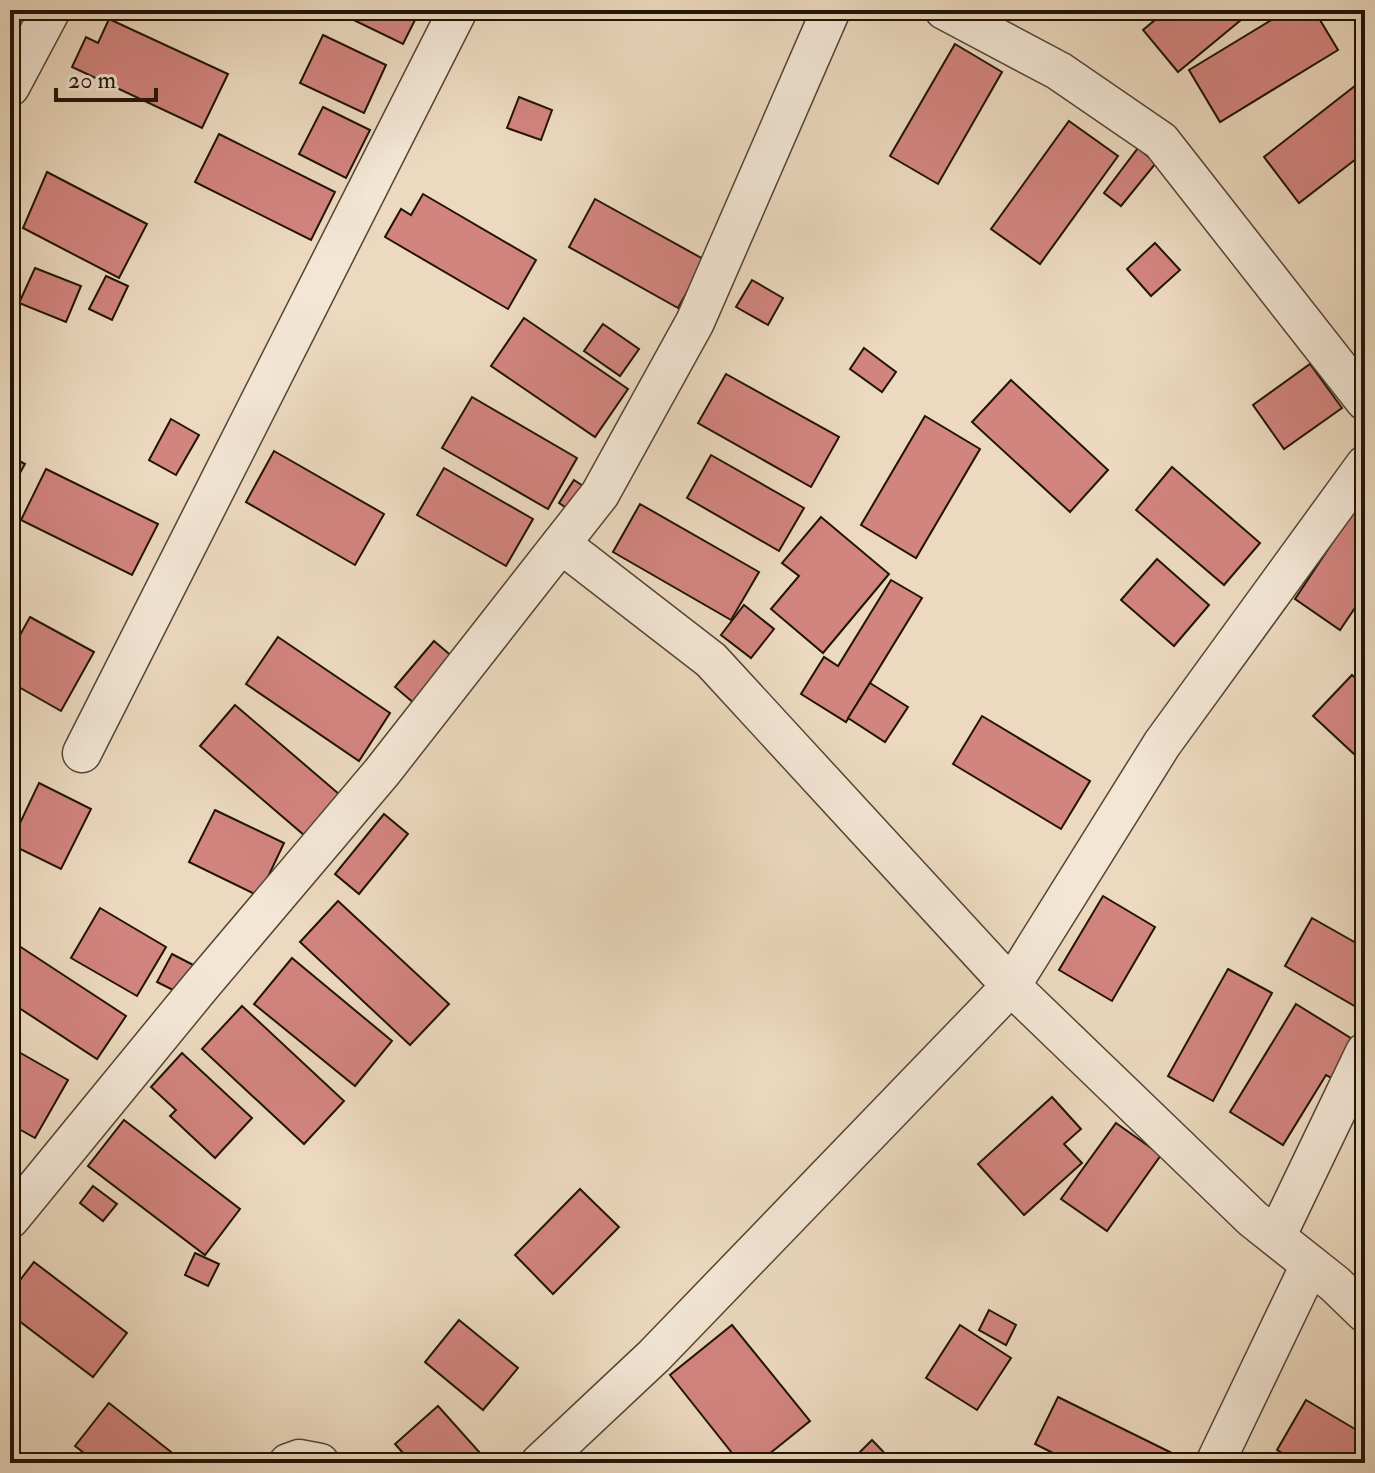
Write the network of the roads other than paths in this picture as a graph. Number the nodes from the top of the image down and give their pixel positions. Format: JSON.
{"nodes":[{"id":1,"x":51,"y":10,"type":"edge"},
{"id":2,"x":458,"y":10,"type":"edge"},
{"id":3,"x":831,"y":10,"type":"edge"},
{"id":4,"x":969,"y":16,"type":"edge"},
{"id":5,"x":10,"y":87,"type":"edge"},
{"id":6,"x":1365,"y":401,"type":"edge"},
{"id":7,"x":1365,"y":465,"type":"edge"},
{"id":8,"x":561,"y":544,"type":"junction"},
{"id":9,"x":82,"y":753,"type":"dead end"},
{"id":10,"x":1011,"y":986,"type":"junction"},
{"id":11,"x":1365,"y":1052,"type":"edge"},
{"id":12,"x":10,"y":1219,"type":"edge"},
{"id":13,"x":1276,"y":1237,"type":"junction"},
{"id":14,"x":1310,"y":1265,"type":"junction"},
{"id":15,"x":1365,"y":1313,"type":"edge"},
{"id":16,"x":288,"y":1463,"type":"edge"},
{"id":17,"x":320,"y":1463,"type":"edge"},
{"id":18,"x":540,"y":1463,"type":"edge"},
{"id":19,"x":1215,"y":1463,"type":"edge"}],
"edges":[{"from":1,"to":5,"type":"street"},
{"from":2,"to":9,"type":"street"},
{"from":3,"to":8,"type":"street"},
{"from":4,"to":6,"type":"street"},
{"from":7,"to":10,"type":"street"},
{"from":8,"to":10,"type":"street"},
{"from":8,"to":12,"type":"street"},
{"from":10,"to":13,"type":"street"},
{"from":10,"to":18,"type":"street"},
{"from":11,"to":13,"type":"street"},
{"from":13,"to":14,"type":"street"},
{"from":14,"to":15,"type":"street"},
{"from":14,"to":19,"type":"street"},
{"from":16,"to":17,"type":"street"}]}
